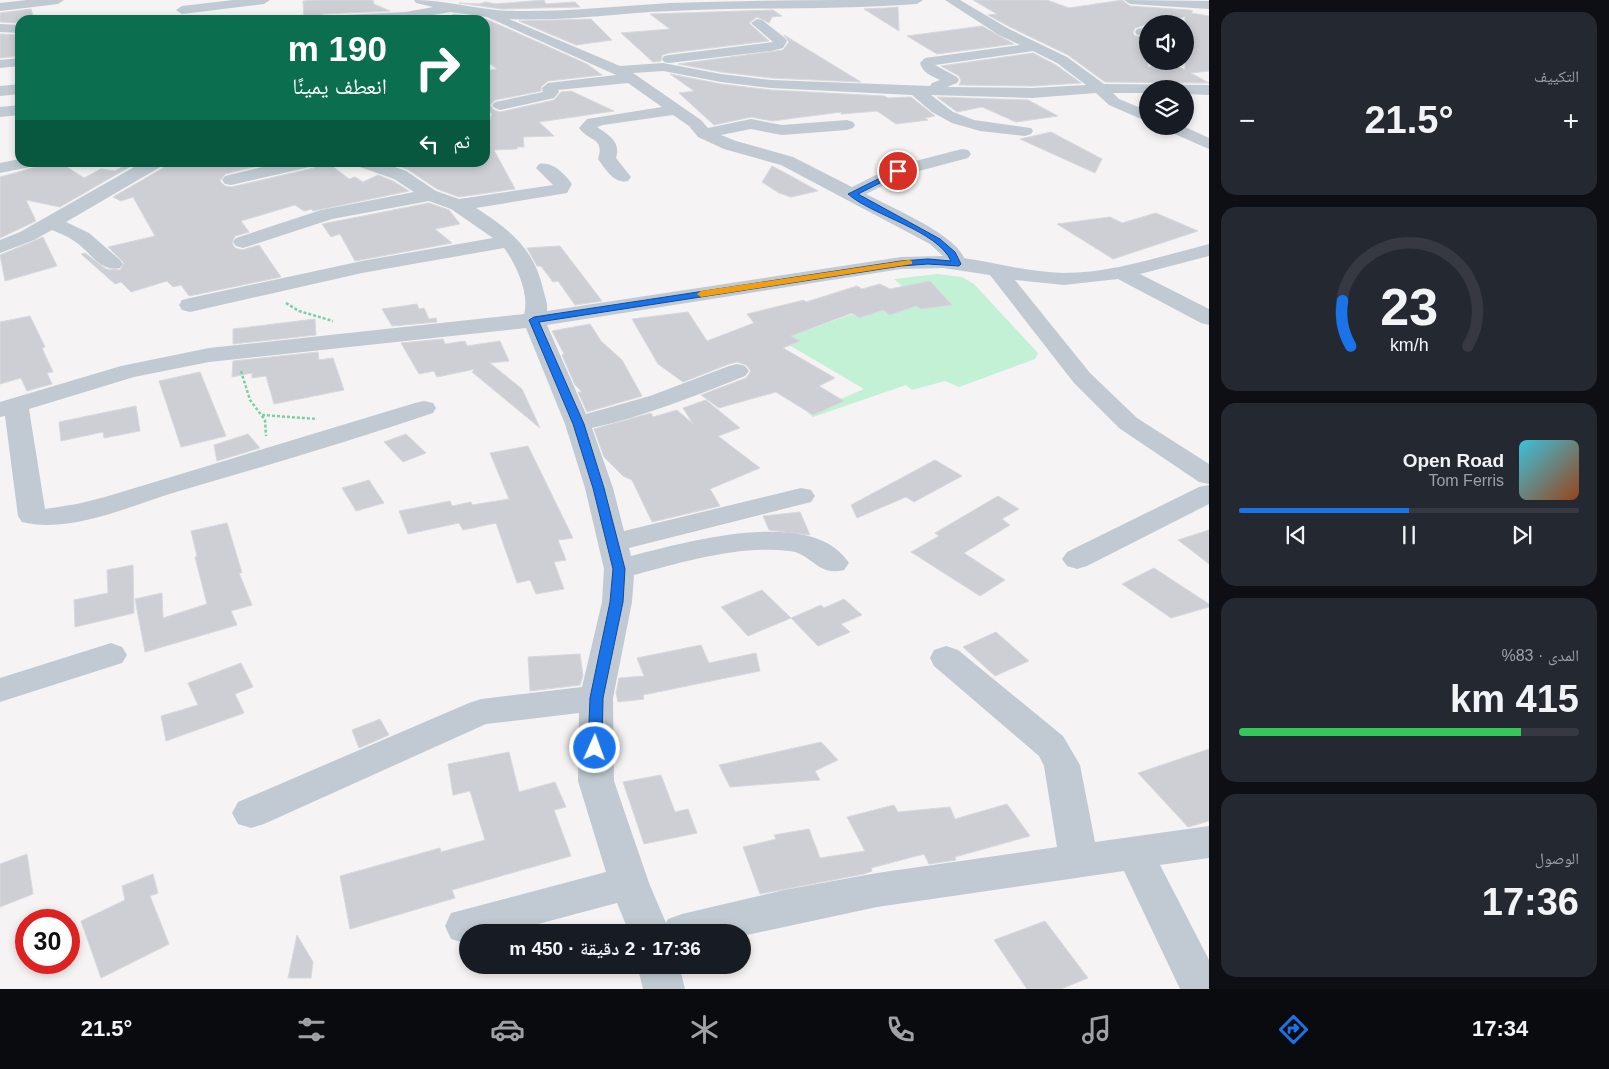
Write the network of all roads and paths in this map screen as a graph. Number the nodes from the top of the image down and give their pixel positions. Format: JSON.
{"nodes":[{"id":1,"x":58,"y":0,"type":"edge"},
{"id":2,"x":264,"y":0,"type":"edge"},
{"id":3,"x":917,"y":0,"type":"edge"},
{"id":4,"x":950,"y":0,"type":"edge"},
{"id":5,"x":1130,"y":0,"type":"edge"},
{"id":6,"x":422,"y":1,"type":"edge"},
{"id":7,"x":696,"y":3,"type":"edge"},
{"id":8,"x":1209,"y":5,"type":"edge"},
{"id":9,"x":0,"y":7,"type":"edge"},
{"id":10,"x":452,"y":8,"type":"junction"},
{"id":11,"x":186,"y":10,"type":"edge"},
{"id":12,"x":408,"y":15,"type":"edge"},
{"id":13,"x":412,"y":15,"type":"edge"},
{"id":14,"x":477,"y":15,"type":"edge"},
{"id":15,"x":492,"y":19,"type":"edge"},
{"id":16,"x":757,"y":23,"type":"dead end"},
{"id":17,"x":0,"y":28,"type":"edge"},
{"id":18,"x":15,"y":29,"type":"edge"},
{"id":19,"x":1034,"y":46,"type":"junction"},
{"id":20,"x":15,"y":62,"type":"edge"},
{"id":21,"x":0,"y":64,"type":"edge"},
{"id":22,"x":619,"y":72,"type":"junction"},
{"id":23,"x":1100,"y":88,"type":"junction"},
{"id":24,"x":1139,"y":88,"type":"edge"},
{"id":25,"x":919,"y":89,"type":"junction"},
{"id":26,"x":1194,"y":89,"type":"edge"},
{"id":27,"x":15,"y":90,"type":"edge"},
{"id":28,"x":1209,"y":90,"type":"edge"},
{"id":29,"x":0,"y":91,"type":"edge"},
{"id":30,"x":500,"y":105,"type":"dead end"},
{"id":31,"x":15,"y":110,"type":"edge"},
{"id":32,"x":674,"y":110,"type":"junction"},
{"id":33,"x":0,"y":112,"type":"edge"},
{"id":34,"x":1139,"y":113,"type":"edge"},
{"id":35,"x":847,"y":125,"type":"dead end"},
{"id":36,"x":1025,"y":131,"type":"dead end"},
{"id":37,"x":704,"y":134,"type":"junction"},
{"id":38,"x":1189,"y":135,"type":"edge"},
{"id":39,"x":1209,"y":144,"type":"edge"},
{"id":40,"x":962,"y":154,"type":"dead end"},
{"id":41,"x":15,"y":165,"type":"edge"},
{"id":42,"x":147,"y":167,"type":"edge"},
{"id":43,"x":286,"y":167,"type":"edge"},
{"id":44,"x":377,"y":167,"type":"edge"},
{"id":45,"x":0,"y":168,"type":"edge"},
{"id":46,"x":545,"y":168,"type":"dead end"},
{"id":47,"x":622,"y":177,"type":"dead end"},
{"id":48,"x":230,"y":180,"type":"dead end"},
{"id":49,"x":852,"y":194,"type":"junction"},
{"id":50,"x":430,"y":195,"type":"junction"},
{"id":51,"x":458,"y":205,"type":"junction"},
{"id":52,"x":51,"y":222,"type":"junction"},
{"id":53,"x":509,"y":241,"type":"junction"},
{"id":54,"x":243,"y":242,"type":"dead end"},
{"id":55,"x":0,"y":246,"type":"edge"},
{"id":56,"x":1209,"y":250,"type":"edge"},
{"id":57,"x":113,"y":264,"type":"dead end"},
{"id":58,"x":956,"y":264,"type":"junction"},
{"id":59,"x":997,"y":271,"type":"junction"},
{"id":60,"x":1124,"y":274,"type":"junction"},
{"id":61,"x":265,"y":287,"type":"junction"},
{"id":62,"x":190,"y":305,"type":"dead end"},
{"id":63,"x":1209,"y":318,"type":"edge"},
{"id":64,"x":534,"y":320,"type":"junction"},
{"id":65,"x":354,"y":338,"type":"junction"},
{"id":66,"x":234,"y":352,"type":"junction"},
{"id":67,"x":737,"y":370,"type":"dead end"},
{"id":68,"x":8,"y":408,"type":"edge"},
{"id":69,"x":424,"y":408,"type":"dead end"},
{"id":70,"x":578,"y":424,"type":"junction"},
{"id":71,"x":271,"y":456,"type":"junction"},
{"id":72,"x":1209,"y":476,"type":"edge"},
{"id":73,"x":1209,"y":494,"type":"edge"},
{"id":74,"x":801,"y":496,"type":"dead end"},
{"id":75,"x":616,"y":556,"type":"junction"},
{"id":76,"x":1077,"y":559,"type":"dead end"},
{"id":77,"x":834,"y":563,"type":"dead end"},
{"id":78,"x":111,"y":655,"type":"dead end"},
{"id":79,"x":946,"y":658,"type":"dead end"},
{"id":80,"x":0,"y":690,"type":"edge"},
{"id":81,"x":596,"y":698,"type":"junction"},
{"id":82,"x":251,"y":813,"type":"dead end"},
{"id":83,"x":1209,"y":842,"type":"edge"},
{"id":84,"x":1135,"y":854,"type":"junction"},
{"id":85,"x":1079,"y":861,"type":"junction"},
{"id":86,"x":629,"y":883,"type":"junction"},
{"id":87,"x":473,"y":924,"type":"edge"},
{"id":88,"x":645,"y":924,"type":"edge"},
{"id":89,"x":716,"y":924,"type":"edge"},
{"id":90,"x":660,"y":974,"type":"edge"},
{"id":91,"x":664,"y":989,"type":"edge"},
{"id":92,"x":1203,"y":989,"type":"edge"}],
"edges":[{"from":1,"to":9,"type":"street"},
{"from":2,"to":11,"type":"street"},
{"from":3,"to":7,"type":"street"},
{"from":4,"to":19,"type":"street"},
{"from":5,"to":8,"type":"street"},
{"from":6,"to":10,"type":"street"},
{"from":6,"to":12,"type":"street"},
{"from":7,"to":15,"type":"street"},
{"from":10,"to":13,"type":"street"},
{"from":10,"to":14,"type":"street"},
{"from":15,"to":22,"type":"street"},
{"from":16,"to":22,"type":"street"},
{"from":17,"to":18,"type":"street"},
{"from":19,"to":23,"type":"street"},
{"from":19,"to":25,"type":"street"},
{"from":20,"to":21,"type":"street"},
{"from":22,"to":25,"type":"street"},
{"from":22,"to":30,"type":"street"},
{"from":22,"to":32,"type":"street"},
{"from":23,"to":24,"type":"street"},
{"from":23,"to":25,"type":"street"},
{"from":23,"to":34,"type":"street"},
{"from":25,"to":36,"type":"street"},
{"from":26,"to":28,"type":"street"},
{"from":27,"to":29,"type":"street"},
{"from":31,"to":33,"type":"street"},
{"from":32,"to":37,"type":"street"},
{"from":32,"to":47,"type":"street"},
{"from":35,"to":37,"type":"street"},
{"from":37,"to":49,"type":"street"},
{"from":38,"to":39,"type":"street"},
{"from":40,"to":49,"type":"street"},
{"from":41,"to":45,"type":"street"},
{"from":42,"to":52,"type":"street"},
{"from":43,"to":48,"type":"street"},
{"from":44,"to":50,"type":"street"},
{"from":46,"to":51,"type":"street"},
{"from":49,"to":58,"type":"street"},
{"from":50,"to":51,"type":"street"},
{"from":50,"to":54,"type":"street"},
{"from":51,"to":53,"type":"street"},
{"from":52,"to":55,"type":"street"},
{"from":52,"to":57,"type":"street"},
{"from":53,"to":61,"type":"street"},
{"from":53,"to":64,"type":"street"},
{"from":56,"to":60,"type":"street"},
{"from":58,"to":59,"type":"street"},
{"from":58,"to":64,"type":"street"},
{"from":59,"to":60,"type":"street"},
{"from":59,"to":72,"type":"street"},
{"from":60,"to":63,"type":"street"},
{"from":61,"to":62,"type":"street"},
{"from":61,"to":65,"type":"path"},
{"from":64,"to":65,"type":"street"},
{"from":64,"to":70,"type":"street"},
{"from":65,"to":66,"type":"street"},
{"from":66,"to":68,"type":"street"},
{"from":66,"to":71,"type":"path"},
{"from":67,"to":70,"type":"street"},
{"from":68,"to":71,"type":"street"},
{"from":69,"to":71,"type":"street"},
{"from":70,"to":75,"type":"street"},
{"from":73,"to":76,"type":"street"},
{"from":74,"to":75,"type":"street"},
{"from":75,"to":77,"type":"street"},
{"from":75,"to":81,"type":"street"},
{"from":78,"to":80,"type":"street"},
{"from":79,"to":85,"type":"street"},
{"from":81,"to":82,"type":"street"},
{"from":81,"to":86,"type":"street"},
{"from":83,"to":84,"type":"street"},
{"from":84,"to":85,"type":"street"},
{"from":84,"to":92,"type":"street"},
{"from":85,"to":89,"type":"street"},
{"from":86,"to":87,"type":"street"},
{"from":86,"to":88,"type":"street"},
{"from":90,"to":91,"type":"street"}]}
